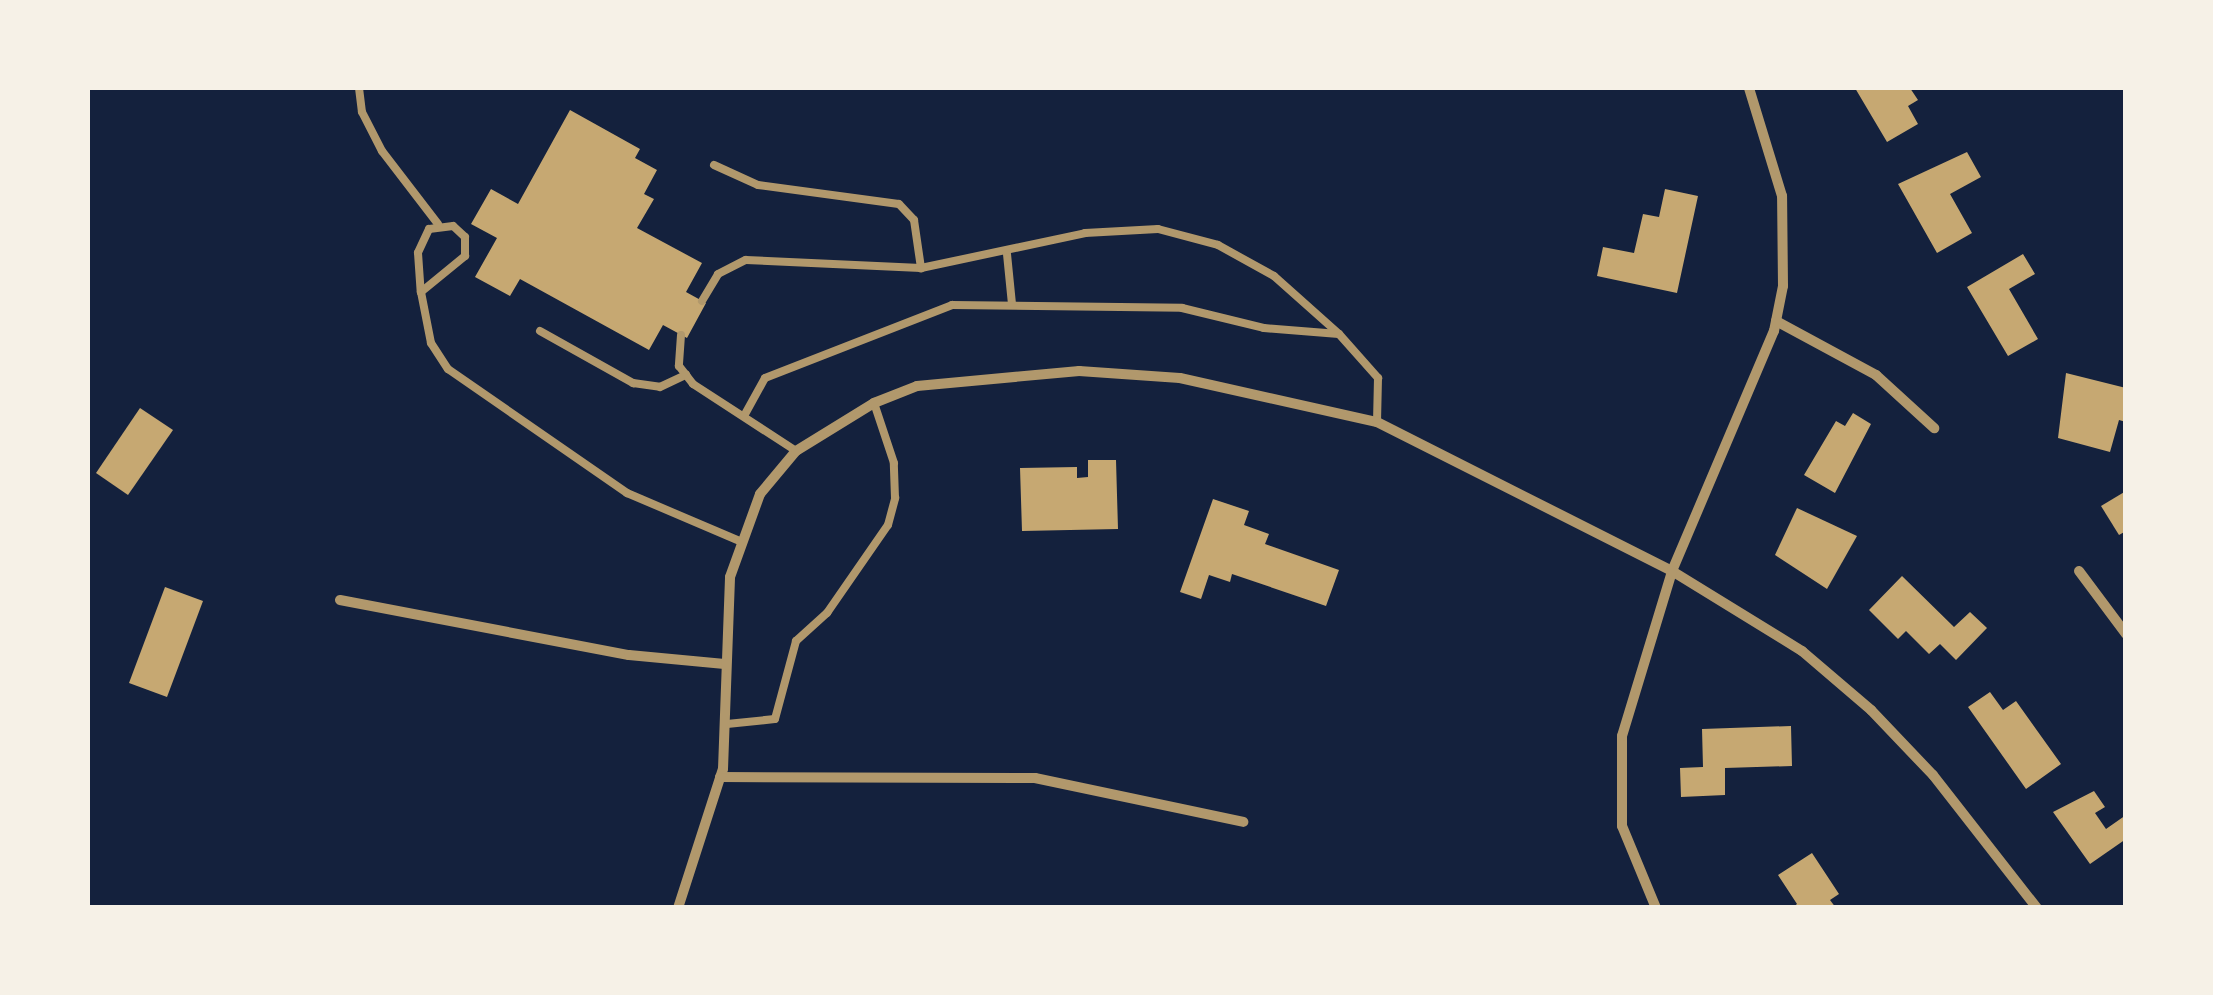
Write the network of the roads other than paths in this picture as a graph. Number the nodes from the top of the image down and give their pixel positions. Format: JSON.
{"nodes":[{"id":1,"x":359,"y":88,"type":"edge"},
{"id":2,"x":1749,"y":88,"type":"edge"},
{"id":3,"x":714,"y":165,"type":"dead end"},
{"id":4,"x":438,"y":224,"type":"junction"},
{"id":5,"x":1007,"y":254,"type":"junction"},
{"id":6,"x":921,"y":268,"type":"junction"},
{"id":7,"x":421,"y":292,"type":"junction"},
{"id":8,"x":702,"y":301,"type":"dead end"},
{"id":9,"x":1012,"y":304,"type":"junction"},
{"id":10,"x":1776,"y":320,"type":"junction"},
{"id":11,"x":540,"y":332,"type":"dead end"},
{"id":12,"x":680,"y":334,"type":"dead end"},
{"id":13,"x":1339,"y":334,"type":"junction"},
{"id":14,"x":686,"y":375,"type":"junction"},
{"id":15,"x":874,"y":403,"type":"junction"},
{"id":16,"x":744,"y":416,"type":"junction"},
{"id":17,"x":1377,"y":422,"type":"junction"},
{"id":18,"x":1934,"y":428,"type":"dead end"},
{"id":19,"x":796,"y":450,"type":"junction"},
{"id":20,"x":742,"y":542,"type":"junction"},
{"id":21,"x":1672,"y":570,"type":"junction"},
{"id":22,"x":2079,"y":571,"type":"dead end"},
{"id":23,"x":340,"y":600,"type":"dead end"},
{"id":24,"x":2126,"y":634,"type":"edge"},
{"id":25,"x":726,"y":664,"type":"junction"},
{"id":26,"x":728,"y":724,"type":"junction"},
{"id":27,"x":720,"y":777,"type":"junction"},
{"id":28,"x":1243,"y":822,"type":"dead end"},
{"id":29,"x":678,"y":908,"type":"edge"},
{"id":30,"x":1656,"y":908,"type":"edge"},
{"id":31,"x":2037,"y":908,"type":"edge"}],
"edges":[{"from":1,"to":4,"type":"lane"},
{"from":2,"to":10,"type":"street"},
{"from":3,"to":6,"type":"lane"},
{"from":4,"to":7,"type":"lane"},
{"from":4,"to":7,"type":"lane"},
{"from":5,"to":6,"type":"lane"},
{"from":5,"to":9,"type":"lane"},
{"from":5,"to":13,"type":"lane"},
{"from":6,"to":8,"type":"lane"},
{"from":7,"to":20,"type":"lane"},
{"from":9,"to":13,"type":"lane"},
{"from":9,"to":16,"type":"lane"},
{"from":10,"to":18,"type":"street"},
{"from":10,"to":21,"type":"street"},
{"from":11,"to":14,"type":"lane"},
{"from":12,"to":14,"type":"lane"},
{"from":13,"to":17,"type":"lane"},
{"from":14,"to":16,"type":"lane"},
{"from":15,"to":17,"type":"street"},
{"from":15,"to":19,"type":"street"},
{"from":15,"to":26,"type":"lane"},
{"from":16,"to":19,"type":"lane"},
{"from":17,"to":21,"type":"street"},
{"from":19,"to":20,"type":"street"},
{"from":20,"to":25,"type":"street"},
{"from":21,"to":30,"type":"street"},
{"from":21,"to":31,"type":"street"},
{"from":22,"to":24,"type":"street"},
{"from":23,"to":25,"type":"street"},
{"from":25,"to":26,"type":"street"},
{"from":26,"to":27,"type":"street"},
{"from":27,"to":28,"type":"street"},
{"from":27,"to":29,"type":"street"}]}
